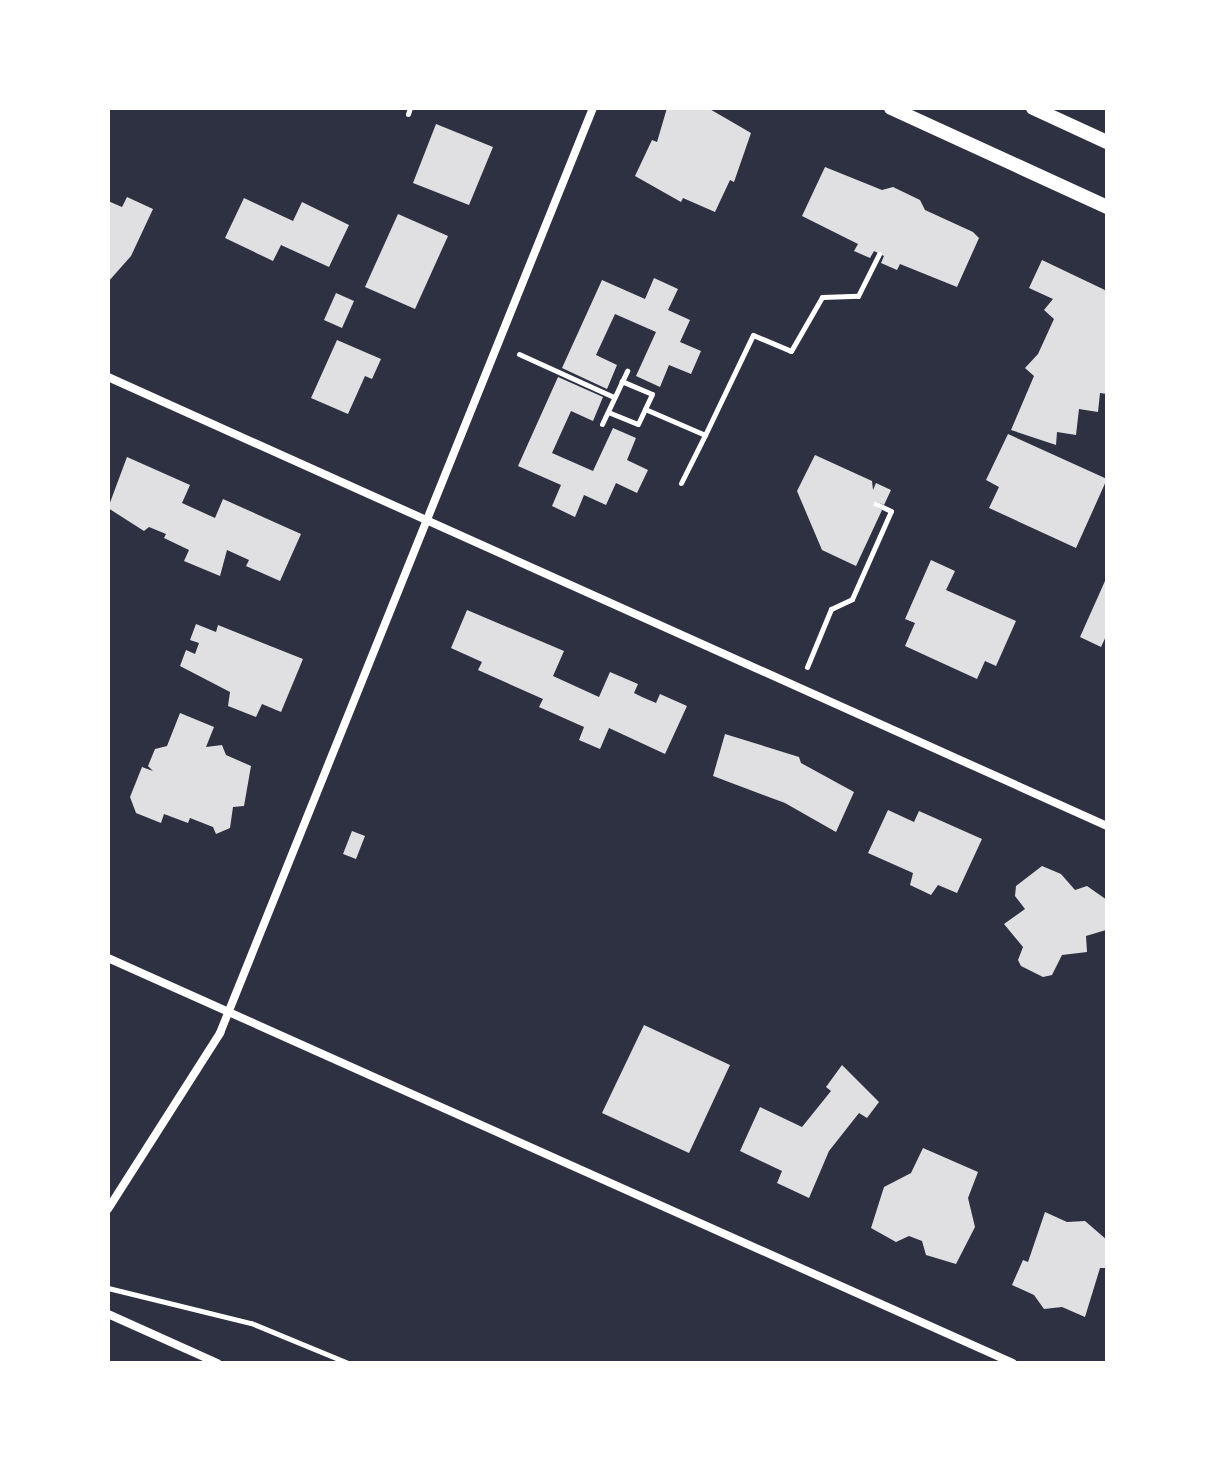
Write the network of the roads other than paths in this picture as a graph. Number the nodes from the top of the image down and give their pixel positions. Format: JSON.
{"nodes":[{"id":1,"x":593,"y":108,"type":"edge"},
{"id":2,"x":891,"y":108,"type":"edge"},
{"id":3,"x":1033,"y":108,"type":"edge"},
{"id":4,"x":1107,"y":142,"type":"edge"},
{"id":5,"x":1107,"y":207,"type":"edge"},
{"id":6,"x":108,"y":377,"type":"edge"},
{"id":7,"x":427,"y":521,"type":"junction"},
{"id":8,"x":1107,"y":826,"type":"edge"},
{"id":9,"x":108,"y":958,"type":"edge"},
{"id":10,"x":228,"y":1012,"type":"junction"},
{"id":11,"x":108,"y":1209,"type":"edge"},
{"id":12,"x":108,"y":1314,"type":"edge"},
{"id":13,"x":217,"y":1363,"type":"edge"},
{"id":14,"x":1013,"y":1363,"type":"edge"}],
"edges":[{"from":1,"to":7,"type":"street"},
{"from":2,"to":5,"type":"street"},
{"from":3,"to":4,"type":"street"},
{"from":6,"to":7,"type":"street"},
{"from":7,"to":8,"type":"street"},
{"from":7,"to":10,"type":"street"},
{"from":9,"to":10,"type":"street"},
{"from":10,"to":11,"type":"street"},
{"from":10,"to":14,"type":"street"},
{"from":12,"to":13,"type":"street"}]}
